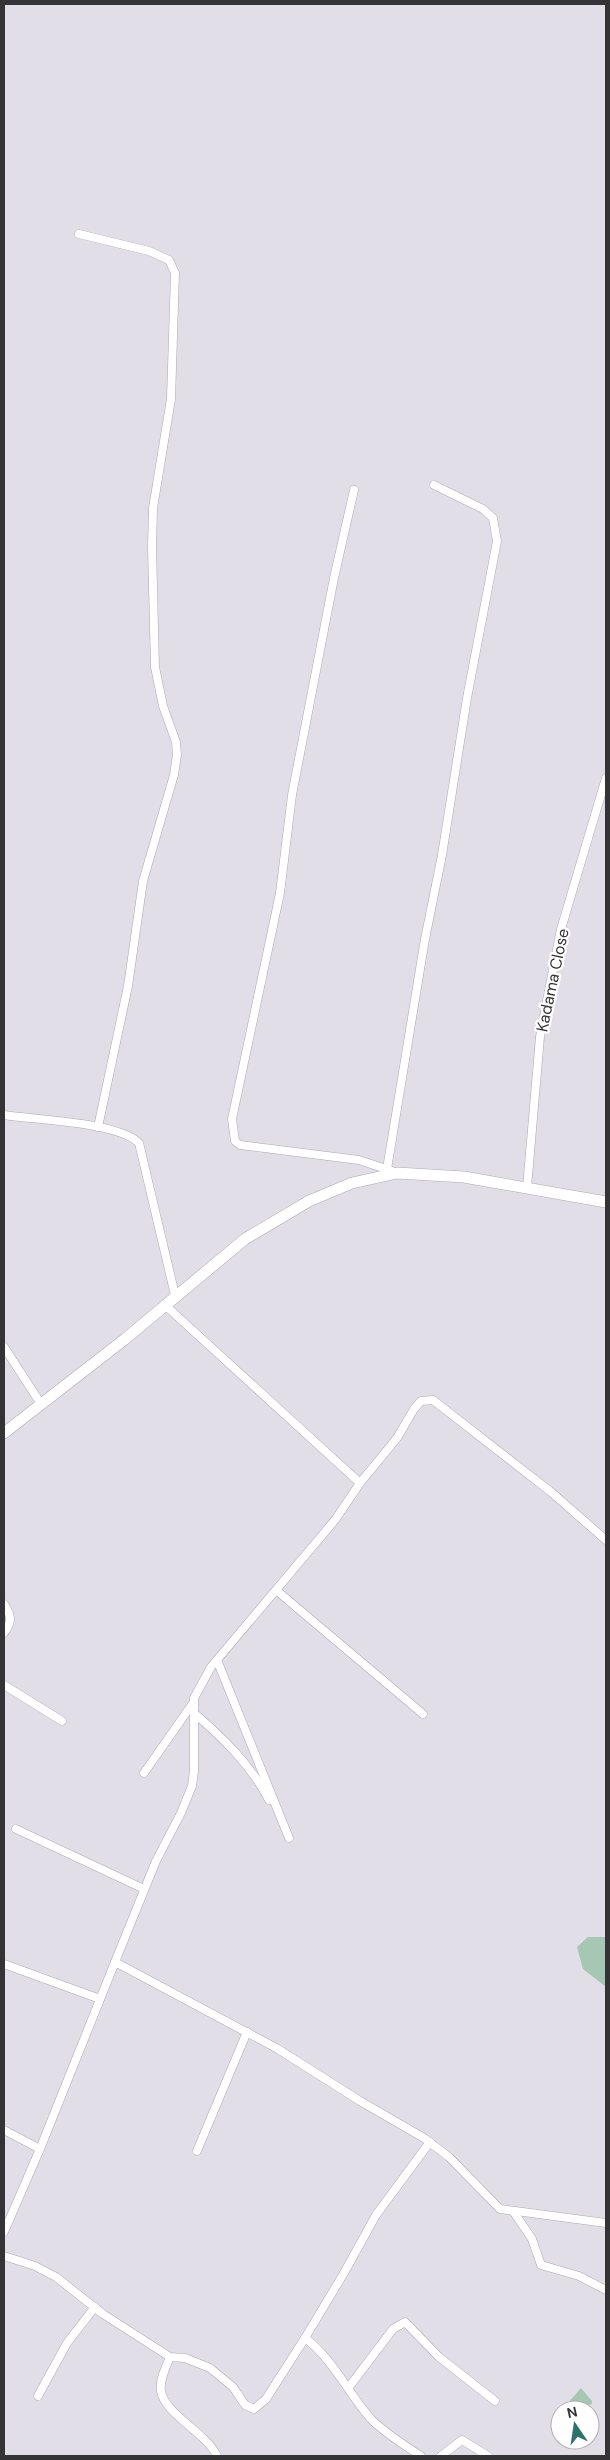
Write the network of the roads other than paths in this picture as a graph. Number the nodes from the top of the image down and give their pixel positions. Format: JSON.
{"nodes":[{"id":1,"x":79,"y":234,"type":"dead end"},
{"id":2,"x":434,"y":485,"type":"dead end"},
{"id":3,"x":354,"y":490,"type":"dead end"},
{"id":4,"x":606,"y":778,"type":"edge"},
{"id":5,"x":4,"y":1116,"type":"edge"},
{"id":6,"x":98,"y":1127,"type":"junction"},
{"id":7,"x":392,"y":1171,"type":"junction"},
{"id":8,"x":527,"y":1187,"type":"junction"},
{"id":9,"x":606,"y":1202,"type":"edge"},
{"id":10,"x":176,"y":1296,"type":"junction"},
{"id":11,"x":166,"y":1306,"type":"junction"},
{"id":12,"x":4,"y":1347,"type":"edge"},
{"id":13,"x":41,"y":1404,"type":"junction"},
{"id":14,"x":4,"y":1433,"type":"edge"},
{"id":15,"x":360,"y":1483,"type":"junction"},
{"id":16,"x":606,"y":1540,"type":"edge"},
{"id":17,"x":276,"y":1590,"type":"junction"},
{"id":18,"x":4,"y":1604,"type":"edge"},
{"id":19,"x":4,"y":1633,"type":"edge"},
{"id":20,"x":217,"y":1660,"type":"junction"},
{"id":21,"x":4,"y":1685,"type":"edge"},
{"id":22,"x":194,"y":1703,"type":"junction"},
{"id":23,"x":194,"y":1713,"type":"junction"},
{"id":24,"x":423,"y":1714,"type":"dead end"},
{"id":25,"x":62,"y":1721,"type":"dead end"},
{"id":26,"x":144,"y":1773,"type":"dead end"},
{"id":27,"x":16,"y":1829,"type":"dead end"},
{"id":28,"x":144,"y":1888,"type":"junction"},
{"id":29,"x":115,"y":1962,"type":"junction"},
{"id":30,"x":4,"y":1964,"type":"edge"},
{"id":31,"x":100,"y":1999,"type":"junction"},
{"id":32,"x":247,"y":2032,"type":"junction"},
{"id":33,"x":4,"y":2130,"type":"edge"},
{"id":34,"x":430,"y":2142,"type":"junction"},
{"id":35,"x":40,"y":2149,"type":"junction"},
{"id":36,"x":197,"y":2151,"type":"dead end"},
{"id":37,"x":512,"y":2211,"type":"junction"},
{"id":38,"x":606,"y":2223,"type":"edge"},
{"id":39,"x":4,"y":2232,"type":"edge"},
{"id":40,"x":4,"y":2256,"type":"edge"},
{"id":41,"x":606,"y":2290,"type":"edge"},
{"id":42,"x":95,"y":2307,"type":"junction"},
{"id":43,"x":305,"y":2338,"type":"junction"},
{"id":44,"x":170,"y":2357,"type":"junction"},
{"id":45,"x":348,"y":2387,"type":"junction"},
{"id":46,"x":38,"y":2396,"type":"dead end"},
{"id":47,"x":495,"y":2401,"type":"dead end"},
{"id":48,"x":217,"y":2456,"type":"edge"},
{"id":49,"x":421,"y":2456,"type":"edge"},
{"id":50,"x":440,"y":2456,"type":"edge"},
{"id":51,"x":488,"y":2456,"type":"edge"}],
"edges":[{"from":1,"to":6,"type":"street"},
{"from":2,"to":7,"type":"street"},
{"from":3,"to":7,"type":"street"},
{"from":4,"to":8,"type":"street","name":"Kadama Close"},
{"from":5,"to":6,"type":"street"},
{"from":6,"to":10,"type":"street"},
{"from":7,"to":8,"type":"street"},
{"from":7,"to":10,"type":"street"},
{"from":8,"to":9,"type":"street"},
{"from":10,"to":11,"type":"street"},
{"from":11,"to":13,"type":"street"},
{"from":11,"to":15,"type":"street"},
{"from":12,"to":13,"type":"street"},
{"from":13,"to":14,"type":"street"},
{"from":15,"to":16,"type":"street"},
{"from":15,"to":17,"type":"street"},
{"from":17,"to":20,"type":"street"},
{"from":17,"to":24,"type":"street"},
{"from":18,"to":19,"type":"street"},
{"from":20,"to":22,"type":"street"},
{"from":20,"to":23,"type":"street"},
{"from":21,"to":25,"type":"street"},
{"from":22,"to":23,"type":"street"},
{"from":22,"to":26,"type":"street"},
{"from":23,"to":28,"type":"street"},
{"from":27,"to":28,"type":"street"},
{"from":28,"to":29,"type":"street"},
{"from":29,"to":31,"type":"street"},
{"from":29,"to":32,"type":"street"},
{"from":30,"to":31,"type":"street"},
{"from":31,"to":35,"type":"street"},
{"from":32,"to":34,"type":"street"},
{"from":32,"to":36,"type":"street"},
{"from":33,"to":35,"type":"street"},
{"from":34,"to":37,"type":"street"},
{"from":34,"to":43,"type":"street"},
{"from":35,"to":39,"type":"street"},
{"from":37,"to":38,"type":"street"},
{"from":37,"to":41,"type":"street"},
{"from":40,"to":42,"type":"street"},
{"from":42,"to":44,"type":"street"},
{"from":42,"to":46,"type":"street"},
{"from":43,"to":44,"type":"street"},
{"from":43,"to":45,"type":"street"},
{"from":44,"to":48,"type":"street"},
{"from":45,"to":47,"type":"street"},
{"from":45,"to":49,"type":"street"},
{"from":50,"to":51,"type":"street"}]}
